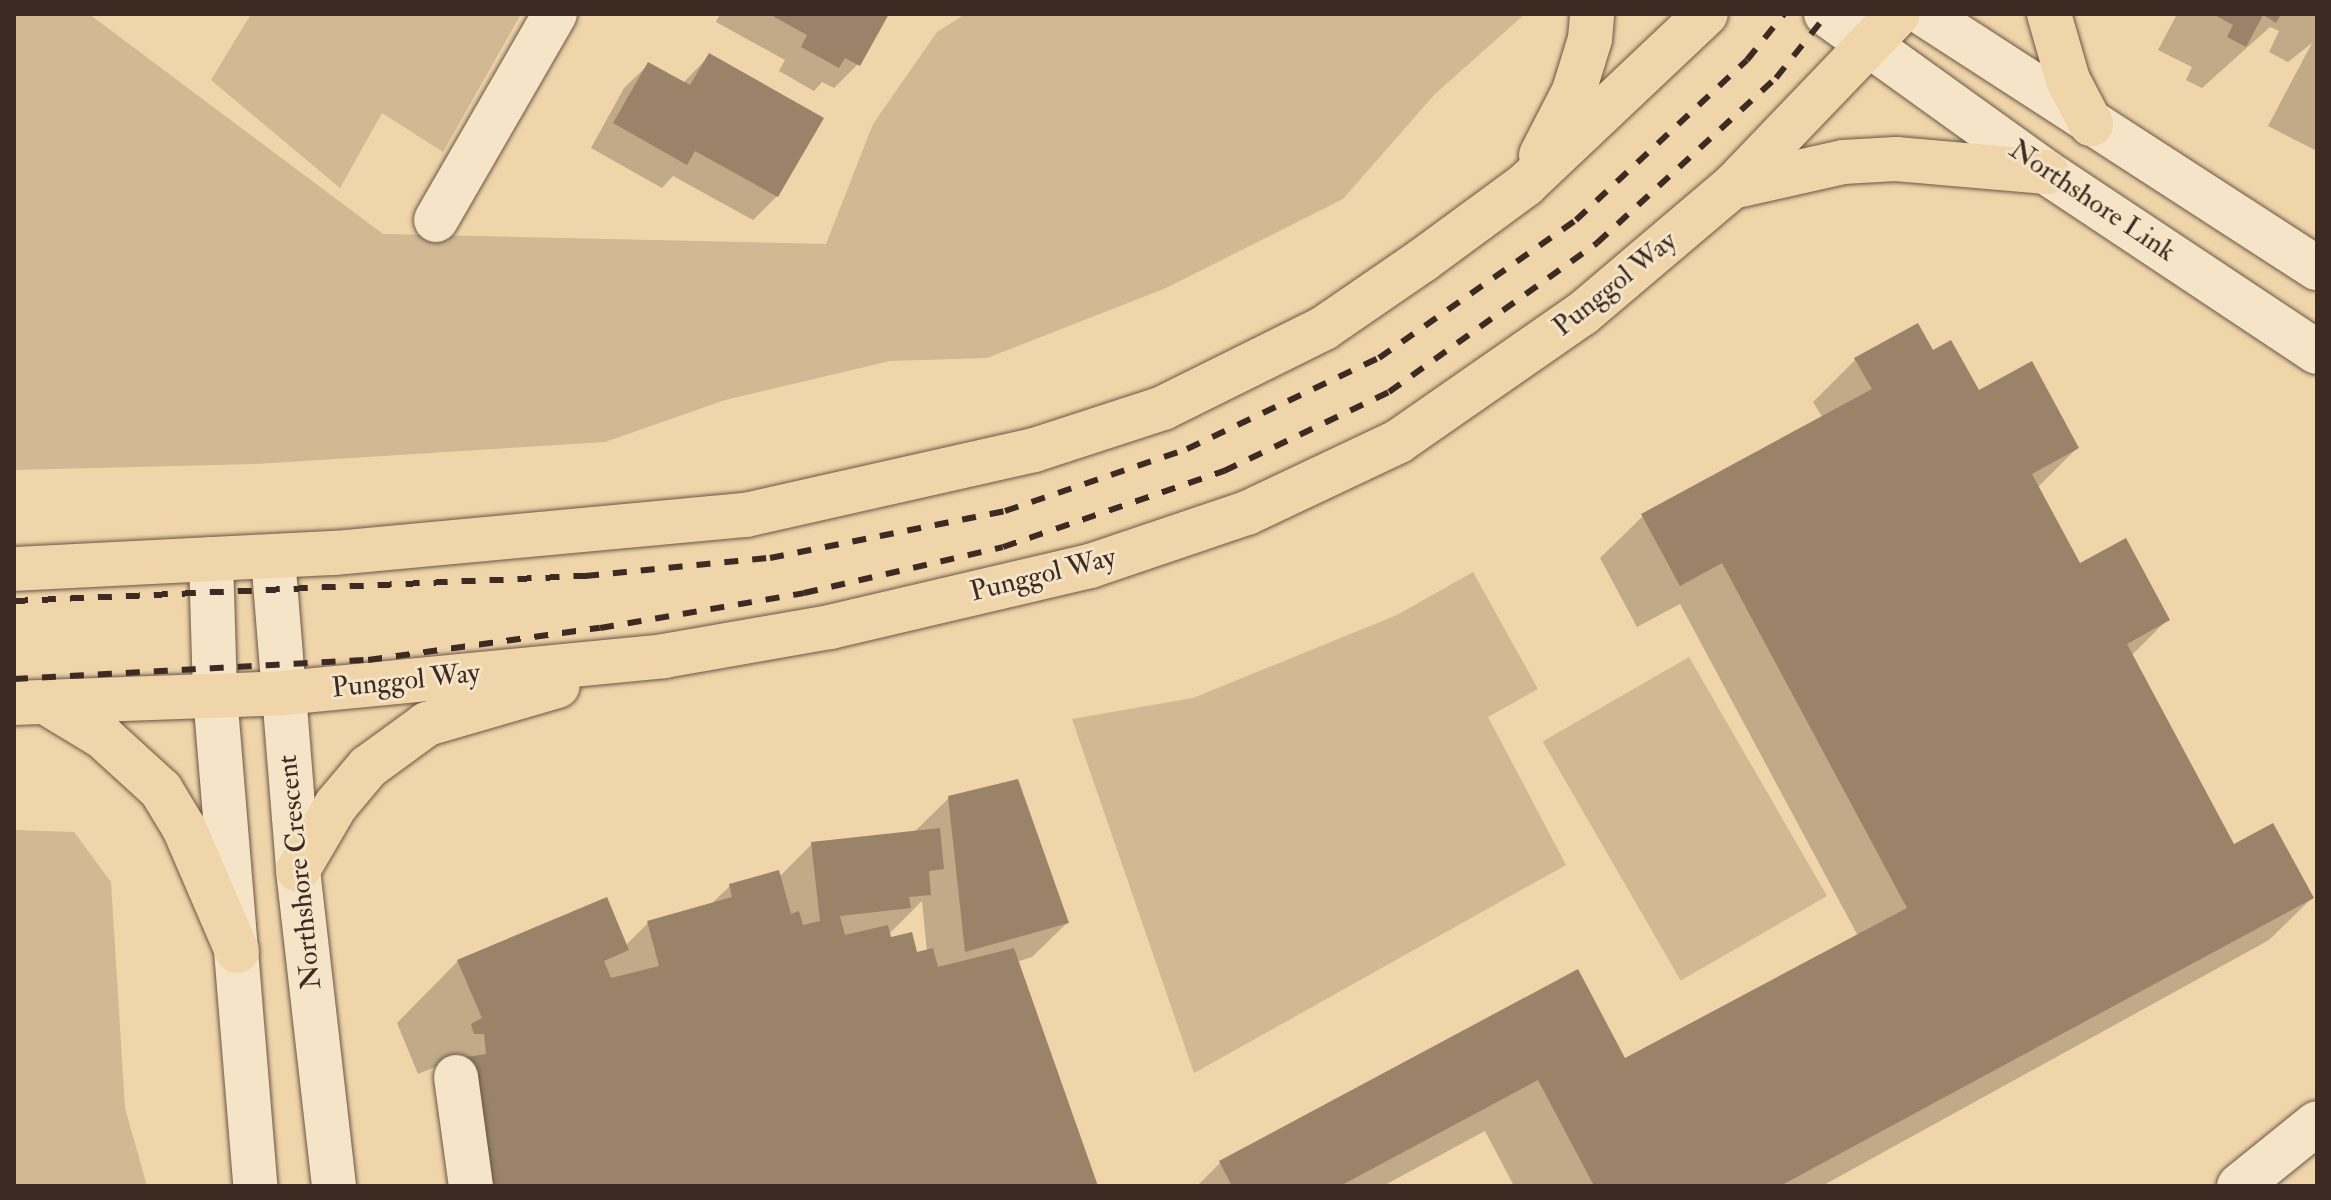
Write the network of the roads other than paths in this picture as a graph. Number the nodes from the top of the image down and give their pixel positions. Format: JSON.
{"nodes":[{"id":1,"x":555,"y":14,"type":"edge"},
{"id":2,"x":1592,"y":14,"type":"edge"},
{"id":3,"x":1706,"y":14,"type":"edge"},
{"id":4,"x":1826,"y":14,"type":"edge"},
{"id":5,"x":1924,"y":14,"type":"edge"},
{"id":6,"x":2049,"y":14,"type":"edge"},
{"id":7,"x":1884,"y":30,"type":"edge"},
{"id":8,"x":2091,"y":124,"type":"junction"},
{"id":9,"x":2046,"y":172,"type":"junction"},
{"id":10,"x":1525,"y":185,"type":"junction"},
{"id":11,"x":1732,"y":187,"type":"junction"},
{"id":12,"x":436,"y":220,"type":"dead end"},
{"id":13,"x":2317,"y":268,"type":"edge"},
{"id":14,"x":2317,"y":352,"type":"edge"},
{"id":15,"x":273,"y":557,"type":"junction"},
{"id":16,"x":211,"y":559,"type":"junction"},
{"id":17,"x":14,"y":569,"type":"edge"},
{"id":18,"x":664,"y":656,"type":"junction"},
{"id":19,"x":283,"y":693,"type":"junction"},
{"id":20,"x":215,"y":695,"type":"junction"},
{"id":21,"x":30,"y":702,"type":"edge"},
{"id":22,"x":298,"y":870,"type":"junction"},
{"id":23,"x":237,"y":951,"type":"junction"},
{"id":24,"x":456,"y":1077,"type":"dead end"},
{"id":25,"x":2317,"y":1123,"type":"edge"},
{"id":26,"x":255,"y":1186,"type":"edge"},
{"id":27,"x":334,"y":1186,"type":"edge"},
{"id":28,"x":471,"y":1186,"type":"edge"},
{"id":29,"x":2239,"y":1186,"type":"edge"}],
"edges":[{"from":1,"to":12,"type":"street"},
{"from":2,"to":10,"type":"main road"},
{"from":3,"to":10,"type":"main road"},
{"from":4,"to":7,"type":"street","name":"Northshore Link"},
{"from":5,"to":8,"type":"street"},
{"from":6,"to":8,"type":"main road"},
{"from":7,"to":9,"type":"street","name":"Northshore Link"},
{"from":7,"to":11,"type":"main road","name":"Punggol Way"},
{"from":8,"to":13,"type":"street"},
{"from":9,"to":11,"type":"main road"},
{"from":9,"to":14,"type":"street","name":"Northshore Link"},
{"from":10,"to":15,"type":"main road"},
{"from":11,"to":18,"type":"main road","name":"Punggol Way"},
{"from":15,"to":16,"type":"main road"},
{"from":15,"to":19,"type":"street","name":"Northshore Crescent"},
{"from":16,"to":17,"type":"main road"},
{"from":16,"to":20,"type":"street"},
{"from":18,"to":19,"type":"main road","name":"Punggol Way"},
{"from":18,"to":22,"type":"main road"},
{"from":19,"to":20,"type":"main road","name":"Punggol Way"},
{"from":19,"to":22,"type":"street","name":"Northshore Crescent"},
{"from":20,"to":21,"type":"main road","name":"Punggol Way"},
{"from":20,"to":23,"type":"street"},
{"from":21,"to":23,"type":"main road"},
{"from":22,"to":27,"type":"street","name":"Northshore Crescent"},
{"from":23,"to":26,"type":"street"},
{"from":24,"to":28,"type":"street"},
{"from":25,"to":29,"type":"street"}]}
